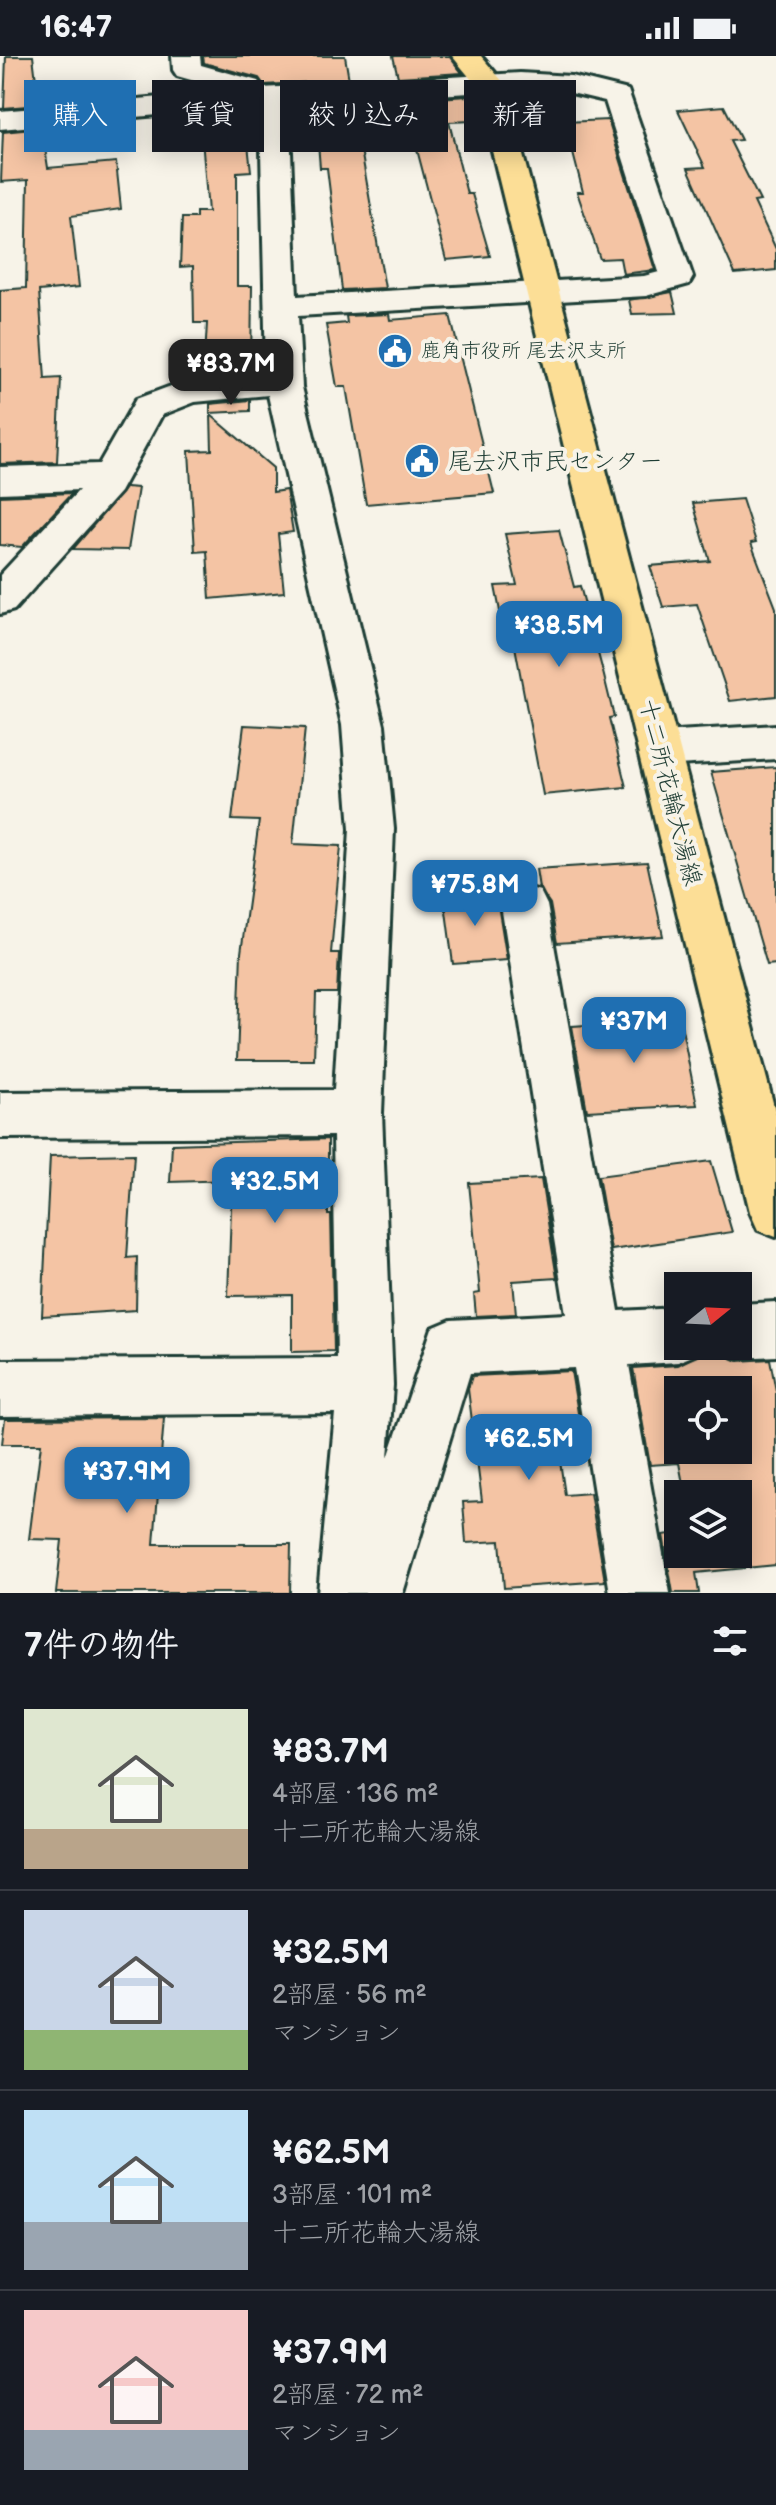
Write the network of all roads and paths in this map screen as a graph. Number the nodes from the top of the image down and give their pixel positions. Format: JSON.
{"nodes":[{"id":1,"x":186,"y":56,"type":"edge"},
{"id":2,"x":466,"y":56,"type":"edge"},
{"id":3,"x":499,"y":70,"type":"edge"},
{"id":4,"x":316,"y":80,"type":"edge"},
{"id":5,"x":280,"y":82,"type":"joint"},
{"id":6,"x":0,"y":120,"type":"edge"},
{"id":7,"x":280,"y":152,"type":"edge"},
{"id":8,"x":543,"y":290,"type":"junction"},
{"id":9,"x":281,"y":307,"type":"junction"},
{"id":10,"x":283,"y":382,"type":"junction"},
{"id":11,"x":112,"y":476,"type":"junction"},
{"id":12,"x":0,"y":480,"type":"edge"},
{"id":13,"x":0,"y":600,"type":"edge"},
{"id":14,"x":776,"y":742,"type":"edge"},
{"id":15,"x":660,"y":749,"type":"junction"},
{"id":16,"x":524,"y":905,"type":"dead end"},
{"id":17,"x":357,"y":1113,"type":"junction"},
{"id":18,"x":0,"y":1115,"type":"edge"},
{"id":19,"x":776,"y":1212,"type":"edge"},
{"id":20,"x":776,"y":1329,"type":"edge"},
{"id":21,"x":752,"y":1330,"type":"edge"},
{"id":22,"x":664,"y":1336,"type":"edge"},
{"id":23,"x":598,"y":1340,"type":"junction"},
{"id":24,"x":365,"y":1385,"type":"junction"},
{"id":25,"x":0,"y":1388,"type":"edge"},
{"id":26,"x":348,"y":1593,"type":"edge"},
{"id":27,"x":373,"y":1593,"type":"edge"},
{"id":28,"x":640,"y":1593,"type":"edge"}],
"edges":[{"from":1,"to":5,"type":"street"},
{"from":2,"to":3,"type":"main road","name":"十二所花輪大湯線"},
{"from":3,"to":4,"type":"street"},
{"from":3,"to":8,"type":"main road","name":"十二所花輪大湯線"},
{"from":3,"to":8,"type":"street"},
{"from":5,"to":6,"type":"street"},
{"from":7,"to":9,"type":"street"},
{"from":8,"to":9,"type":"street"},
{"from":8,"to":15,"type":"main road","name":"十二所花輪大湯線"},
{"from":9,"to":10,"type":"street"},
{"from":10,"to":11,"type":"street"},
{"from":10,"to":17,"type":"street"},
{"from":11,"to":12,"type":"street"},
{"from":11,"to":13,"type":"street"},
{"from":14,"to":15,"type":"street"},
{"from":15,"to":19,"type":"main road","name":"十二所花輪大湯線"},
{"from":16,"to":23,"type":"street"},
{"from":17,"to":18,"type":"street"},
{"from":17,"to":24,"type":"street"},
{"from":20,"to":21,"type":"street"},
{"from":22,"to":23,"type":"street"},
{"from":23,"to":27,"type":"street"},
{"from":23,"to":28,"type":"street"},
{"from":24,"to":25,"type":"street"},
{"from":24,"to":26,"type":"street"}]}
